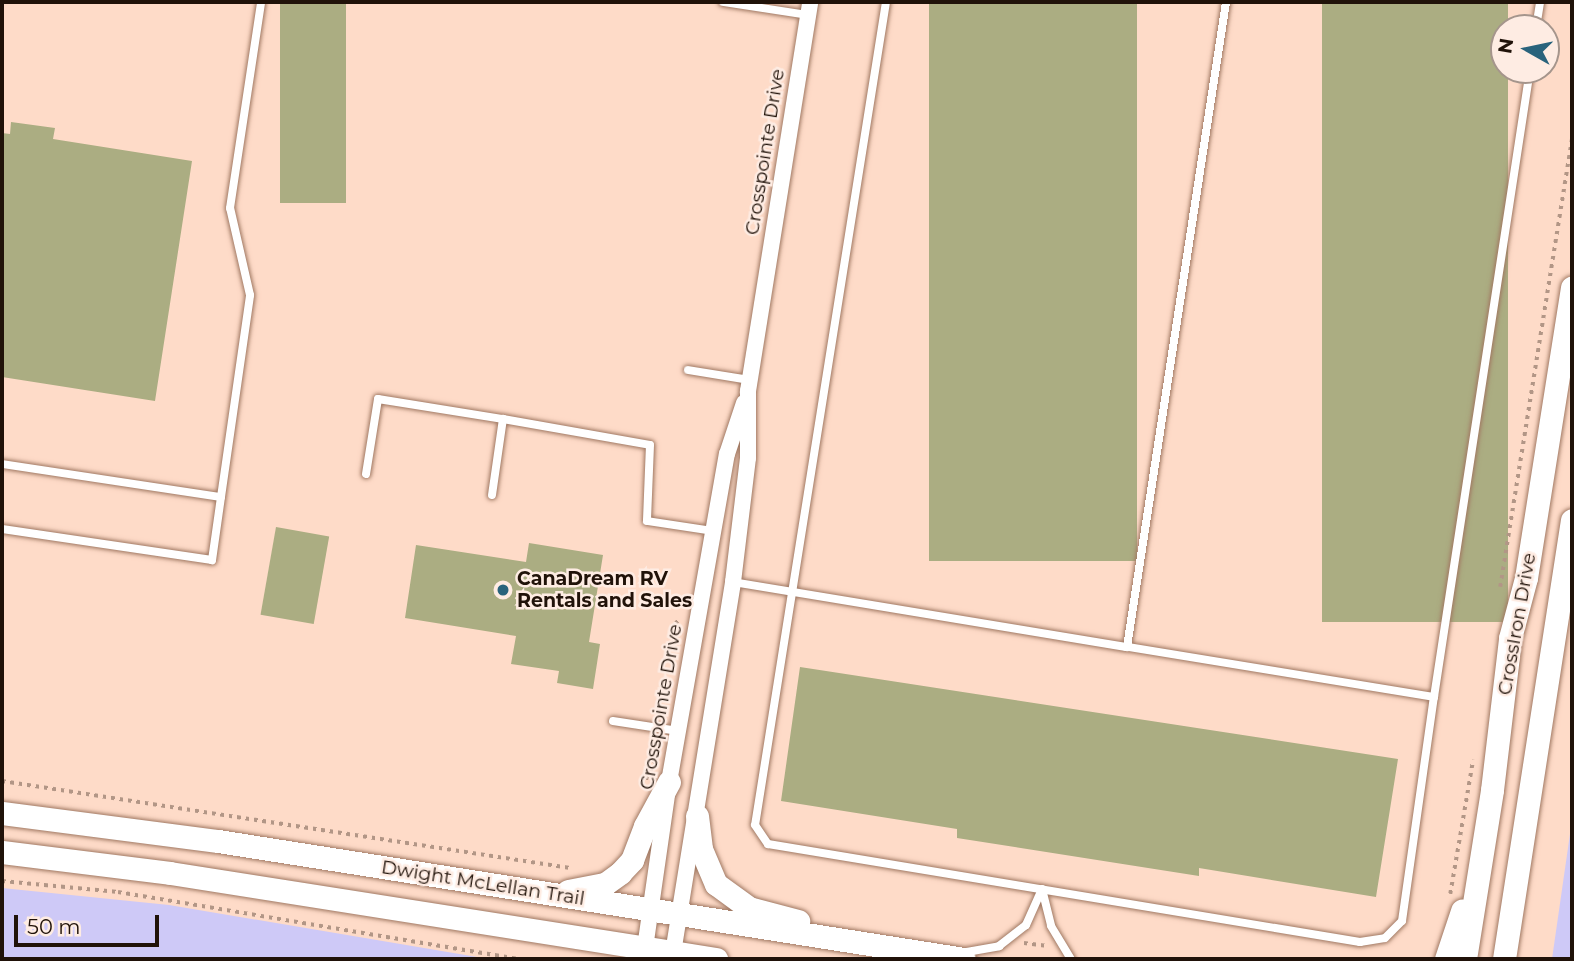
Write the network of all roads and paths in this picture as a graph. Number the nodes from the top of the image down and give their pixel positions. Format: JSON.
{"nodes":[{"id":1,"x":261,"y":2,"type":"edge"},
{"id":2,"x":723,"y":2,"type":"edge"},
{"id":3,"x":886,"y":2,"type":"edge"},
{"id":4,"x":1226,"y":2,"type":"edge"},
{"id":5,"x":809,"y":8,"type":"edge"},
{"id":6,"x":1528,"y":84,"type":"edge"},
{"id":7,"x":1572,"y":137,"type":"edge"},
{"id":8,"x":1572,"y":288,"type":"edge"},
{"id":9,"x":688,"y":370,"type":"dead end"},
{"id":10,"x":749,"y":386,"type":"junction"},
{"id":11,"x":503,"y":419,"type":"junction"},
{"id":12,"x":2,"y":464,"type":"edge"},
{"id":13,"x":366,"y":474,"type":"dead end"},
{"id":14,"x":492,"y":495,"type":"dead end"},
{"id":15,"x":221,"y":497,"type":"junction"},
{"id":16,"x":1572,"y":520,"type":"edge"},
{"id":17,"x":2,"y":529,"type":"edge"},
{"id":18,"x":713,"y":531,"type":"junction"},
{"id":19,"x":733,"y":582,"type":"junction"},
{"id":20,"x":793,"y":592,"type":"junction"},
{"id":21,"x":1498,"y":600,"type":"dead end"},
{"id":22,"x":683,"y":615,"type":"dead end"},
{"id":23,"x":1127,"y":647,"type":"junction"},
{"id":24,"x":676,"y":655,"type":"dead end"},
{"id":25,"x":1434,"y":697,"type":"junction"},
{"id":26,"x":613,"y":721,"type":"dead end"},
{"id":27,"x":670,"y":729,"type":"junction"},
{"id":28,"x":1473,"y":758,"type":"dead end"},
{"id":29,"x":2,"y":781,"type":"edge"},
{"id":30,"x":669,"y":782,"type":"junction"},
{"id":31,"x":643,"y":790,"type":"dead end"},
{"id":32,"x":2,"y":813,"type":"edge"},
{"id":33,"x":697,"y":816,"type":"junction"},
{"id":34,"x":2,"y":852,"type":"edge"},
{"id":35,"x":572,"y":868,"type":"dead end"},
{"id":36,"x":2,"y":881,"type":"edge"},
{"id":37,"x":1042,"y":888,"type":"junction"},
{"id":38,"x":1476,"y":891,"type":"junction"},
{"id":39,"x":544,"y":894,"type":"junction"},
{"id":40,"x":1447,"y":904,"type":"dead end"},
{"id":41,"x":651,"y":910,"type":"junction"},
{"id":42,"x":679,"y":915,"type":"junction"},
{"id":43,"x":1507,"y":935,"type":"junction"},
{"id":44,"x":849,"y":942,"type":"junction"},
{"id":45,"x":1022,"y":943,"type":"dead end"},
{"id":46,"x":1049,"y":946,"type":"dead end"},
{"id":47,"x":645,"y":948,"type":"junction"},
{"id":48,"x":673,"y":953,"type":"junction"},
{"id":49,"x":954,"y":958,"type":"edge"},
{"id":50,"x":518,"y":959,"type":"edge"},
{"id":51,"x":716,"y":959,"type":"edge"},
{"id":52,"x":1071,"y":959,"type":"edge"},
{"id":53,"x":1446,"y":959,"type":"edge"},
{"id":54,"x":1465,"y":959,"type":"edge"},
{"id":55,"x":1504,"y":959,"type":"edge"},
{"id":56,"x":1510,"y":959,"type":"edge"}],
"edges":[{"from":1,"to":15,"type":"lane"},
{"from":2,"to":5,"type":"lane"},
{"from":3,"to":20,"type":"lane"},
{"from":4,"to":23,"type":"lane"},
{"from":5,"to":10,"type":"street","name":"Crosspointe Drive"},
{"from":6,"to":25,"type":"lane"},
{"from":7,"to":21,"type":"path"},
{"from":8,"to":38,"type":"main road","name":"CrossIron Drive"},
{"from":9,"to":10,"type":"lane"},
{"from":10,"to":18,"type":"street","name":"Crosspointe Drive"},
{"from":10,"to":19,"type":"street","name":"Crosspointe Drive"},
{"from":11,"to":13,"type":"lane"},
{"from":11,"to":14,"type":"lane"},
{"from":11,"to":18,"type":"lane"},
{"from":12,"to":15,"type":"lane"},
{"from":15,"to":17,"type":"lane"},
{"from":16,"to":43,"type":"main road","name":"CrossIron Drive"},
{"from":18,"to":27,"type":"street","name":"Crosspointe Drive"},
{"from":19,"to":20,"type":"lane"},
{"from":19,"to":33,"type":"street","name":"Crosspointe Drive"},
{"from":20,"to":23,"type":"lane"},
{"from":20,"to":37,"type":"lane"},
{"from":22,"to":24,"type":"path"},
{"from":23,"to":25,"type":"lane"},
{"from":25,"to":37,"type":"lane"},
{"from":26,"to":27,"type":"lane"},
{"from":27,"to":30,"type":"street","name":"Crosspointe Drive"},
{"from":27,"to":31,"type":"path"},
{"from":28,"to":40,"type":"path"},
{"from":29,"to":35,"type":"path"},
{"from":30,"to":39,"type":"main road"},
{"from":30,"to":41,"type":"street","name":"Crosspointe Drive"},
{"from":32,"to":39,"type":"main road","name":"Dwight McLellan Trail"},
{"from":33,"to":42,"type":"street","name":"Crosspointe Drive"},
{"from":33,"to":44,"type":"main road"},
{"from":34,"to":47,"type":"main road","name":"Dwight McLellan Trail"},
{"from":36,"to":50,"type":"path"},
{"from":37,"to":49,"type":"lane"},
{"from":37,"to":52,"type":"lane"},
{"from":38,"to":53,"type":"main road"},
{"from":38,"to":54,"type":"main road","name":"CrossIron Drive"},
{"from":39,"to":41,"type":"main road","name":"Dwight McLellan Trail"},
{"from":41,"to":42,"type":"main road","name":"Dwight McLellan Trail"},
{"from":41,"to":47,"type":"street","name":"Crosspointe Drive"},
{"from":42,"to":44,"type":"main road","name":"Dwight McLellan Trail"},
{"from":42,"to":48,"type":"street","name":"Crosspointe Drive"},
{"from":43,"to":55,"type":"main road","name":"CrossIron Drive"},
{"from":43,"to":56,"type":"main road"},
{"from":44,"to":49,"type":"main road","name":"Dwight McLellan Trail"},
{"from":45,"to":46,"type":"path"},
{"from":47,"to":48,"type":"main road","name":"Dwight McLellan Trail"},
{"from":48,"to":51,"type":"main road","name":"Dwight McLellan Trail"}]}
